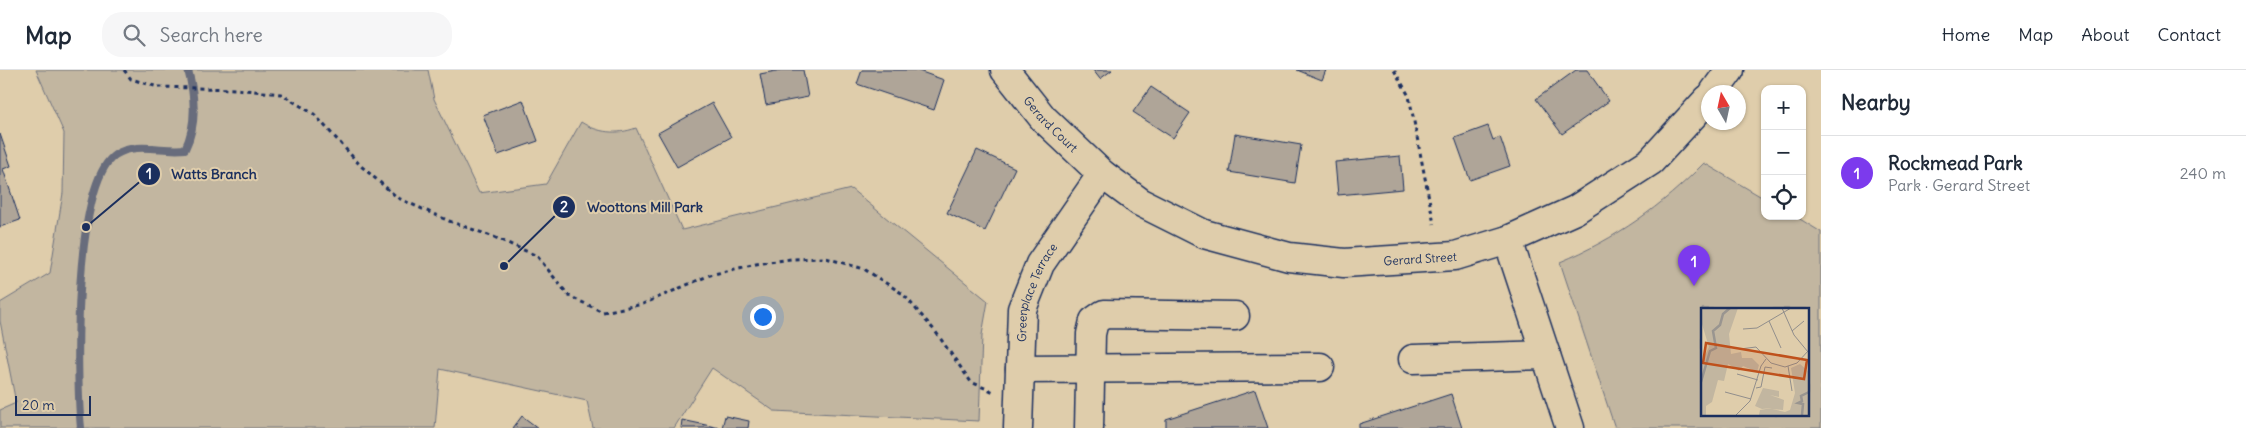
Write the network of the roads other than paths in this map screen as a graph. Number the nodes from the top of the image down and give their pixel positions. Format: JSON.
{"nodes":[{"id":1,"x":1005,"y":70,"type":"edge"},
{"id":2,"x":1730,"y":70,"type":"edge"},
{"id":3,"x":1719,"y":85,"type":"edge"},
{"id":4,"x":1701,"y":106,"type":"edge"},
{"id":5,"x":1102,"y":174,"type":"junction"},
{"id":6,"x":1508,"y":240,"type":"junction"},
{"id":7,"x":1235,"y":316,"type":"dead end"},
{"id":8,"x":1546,"y":356,"type":"junction"},
{"id":9,"x":1413,"y":358,"type":"dead end"},
{"id":10,"x":1320,"y":367,"type":"dead end"},
{"id":11,"x":1090,"y":368,"type":"junction"},
{"id":12,"x":1020,"y":380,"type":"junction"},
{"id":13,"x":1018,"y":428,"type":"edge"},
{"id":14,"x":1089,"y":428,"type":"edge"},
{"id":15,"x":1570,"y":428,"type":"edge"}],
"edges":[{"from":1,"to":5,"type":"street","name":"Gerard Court"},
{"from":2,"to":3,"type":"street"},
{"from":4,"to":6,"type":"street","name":"Gerard Street"},
{"from":5,"to":6,"type":"street","name":"Gerard Street"},
{"from":5,"to":12,"type":"street","name":"Greenplace Terrace"},
{"from":6,"to":8,"type":"street"},
{"from":7,"to":11,"type":"street"},
{"from":8,"to":9,"type":"street"},
{"from":8,"to":15,"type":"street"},
{"from":10,"to":11,"type":"street"},
{"from":11,"to":12,"type":"street"},
{"from":11,"to":14,"type":"street"},
{"from":12,"to":13,"type":"street","name":"Greenplace Terrace"}]}
